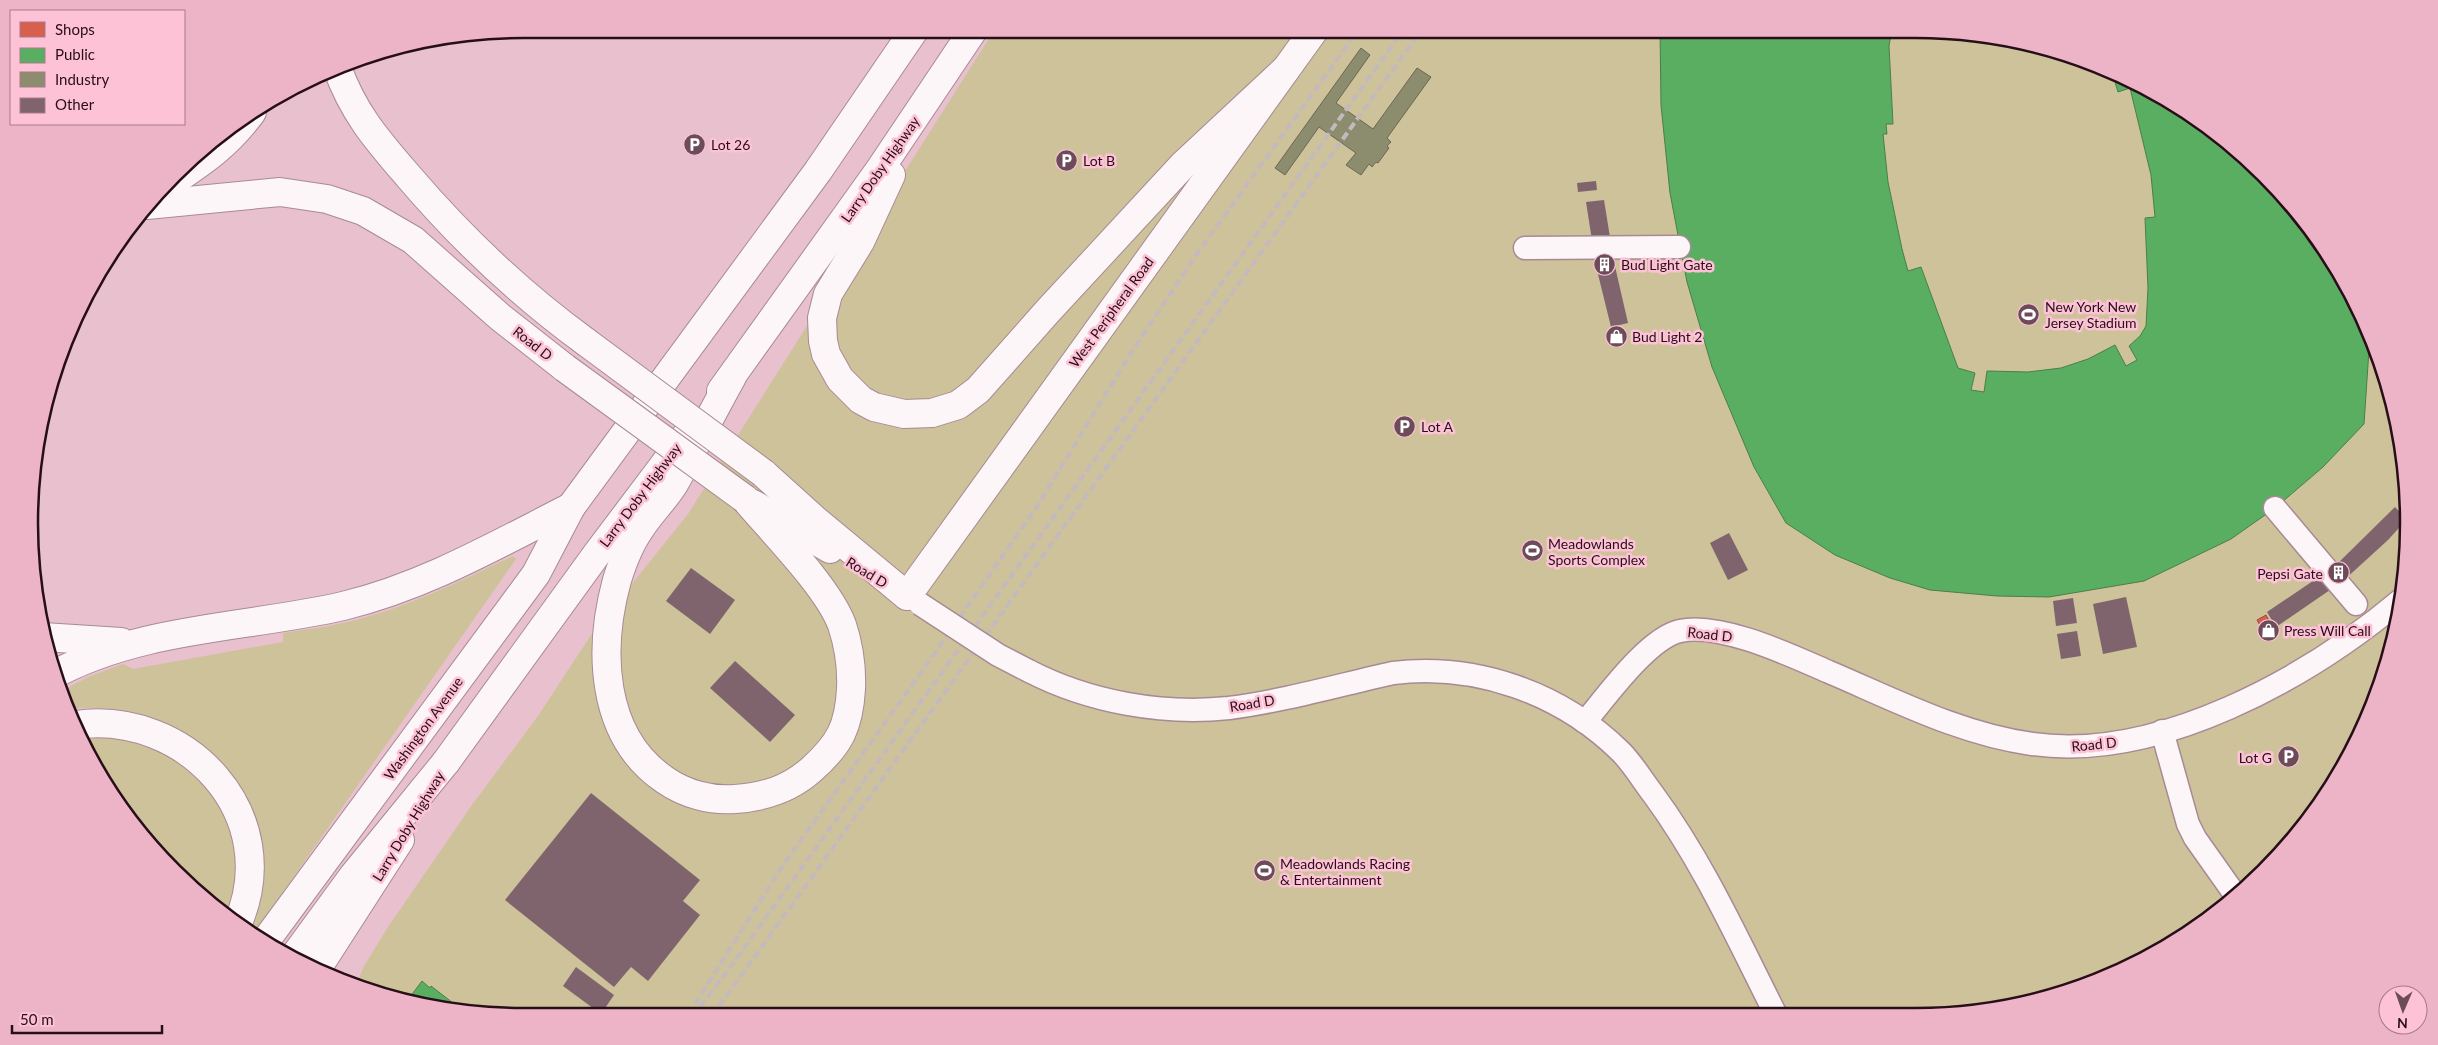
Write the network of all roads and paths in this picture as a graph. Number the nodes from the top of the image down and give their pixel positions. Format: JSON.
{"nodes":[{"id":1,"x":909,"y":38,"type":"edge"},
{"id":2,"x":968,"y":38,"type":"edge"},
{"id":3,"x":1308,"y":38,"type":"edge"},
{"id":4,"x":1286,"y":69,"type":"junction"},
{"id":5,"x":339,"y":73,"type":"edge"},
{"id":6,"x":920,"y":111,"type":"junction"},
{"id":7,"x":238,"y":130,"type":"edge"},
{"id":8,"x":186,"y":174,"type":"edge"},
{"id":9,"x":157,"y":204,"type":"edge"},
{"id":10,"x":1679,"y":246,"type":"dead end"},
{"id":11,"x":1525,"y":248,"type":"dead end"},
{"id":12,"x":732,"y":377,"type":"junction"},
{"id":13,"x":745,"y":499,"type":"junction"},
{"id":14,"x":571,"y":507,"type":"junction"},
{"id":15,"x":2275,"y":508,"type":"dead end"},
{"id":16,"x":914,"y":600,"type":"junction"},
{"id":17,"x":2356,"y":604,"type":"dead end"},
{"id":18,"x":2393,"y":606,"type":"edge"},
{"id":19,"x":52,"y":638,"type":"edge"},
{"id":20,"x":135,"y":643,"type":"junction"},
{"id":21,"x":61,"y":671,"type":"edge"},
{"id":22,"x":1585,"y":722,"type":"junction"},
{"id":23,"x":82,"y":725,"type":"edge"},
{"id":24,"x":2162,"y":731,"type":"junction"},
{"id":25,"x":446,"y":762,"type":"junction"},
{"id":26,"x":2232,"y":890,"type":"edge"},
{"id":27,"x":239,"y":916,"type":"edge"},
{"id":28,"x":269,"y":936,"type":"edge"},
{"id":29,"x":298,"y":952,"type":"edge"},
{"id":30,"x":321,"y":963,"type":"edge"},
{"id":31,"x":1772,"y":1008,"type":"edge"}],
"edges":[{"from":1,"to":14,"type":"main road"},
{"from":2,"to":6,"type":"main road","name":"Larry Doby Highway"},
{"from":3,"to":4,"type":"main road","name":"West Peripheral Road"},
{"from":4,"to":6,"type":"main road"},
{"from":4,"to":16,"type":"main road","name":"West Peripheral Road"},
{"from":5,"to":16,"type":"main road","bridge":true},
{"from":6,"to":12,"type":"main road","name":"Larry Doby Highway"},
{"from":7,"to":8,"type":"main road"},
{"from":9,"to":13,"type":"main road","name":"Road D","bridge":true},
{"from":10,"to":11,"type":"street"},
{"from":12,"to":13,"type":"main road"},
{"from":12,"to":25,"type":"main road","name":"Larry Doby Highway"},
{"from":13,"to":16,"type":"main road","name":"Road D"},
{"from":14,"to":20,"type":"main road"},
{"from":14,"to":28,"type":"main road","name":"Washington Avenue"},
{"from":15,"to":17,"type":"street"},
{"from":16,"to":22,"type":"street","name":"Road D","bridge":true},
{"from":18,"to":24,"type":"street","name":"Road D"},
{"from":19,"to":20,"type":"main road"},
{"from":20,"to":21,"type":"main road"},
{"from":22,"to":24,"type":"street","name":"Road D"},
{"from":22,"to":31,"type":"street"},
{"from":23,"to":27,"type":"main road"},
{"from":24,"to":26,"type":"street"},
{"from":25,"to":29,"type":"main road"},
{"from":25,"to":30,"type":"main road","name":"Larry Doby Highway"}]}
